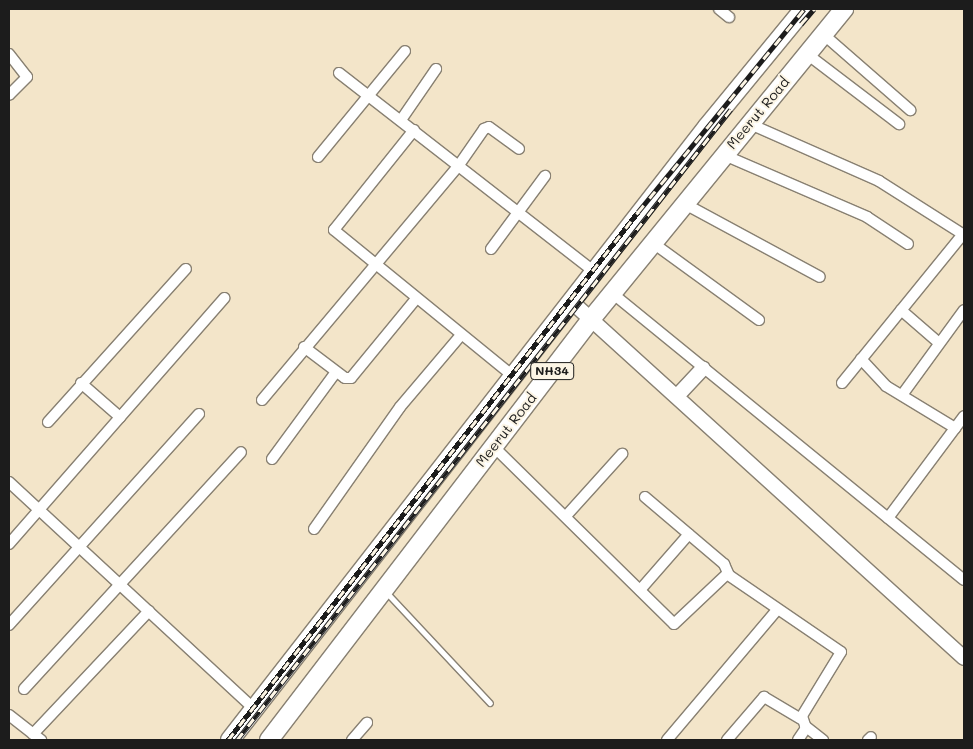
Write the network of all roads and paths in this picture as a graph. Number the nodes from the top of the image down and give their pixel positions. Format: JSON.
{"nodes":[{"id":1,"x":719,"y":9,"type":"edge"},
{"id":2,"x":804,"y":9,"type":"edge"},
{"id":3,"x":844,"y":9,"type":"edge"},
{"id":4,"x":729,"y":17,"type":"dead end"},
{"id":5,"x":823,"y":34,"type":"junction"},
{"id":6,"x":405,"y":50,"type":"dead end"},
{"id":7,"x":9,"y":54,"type":"edge"},
{"id":8,"x":807,"y":54,"type":"junction"},
{"id":9,"x":436,"y":69,"type":"dead end"},
{"id":10,"x":339,"y":73,"type":"dead end"},
{"id":11,"x":9,"y":95,"type":"edge"},
{"id":12,"x":369,"y":96,"type":"junction"},
{"id":13,"x":910,"y":110,"type":"dead end"},
{"id":14,"x":401,"y":120,"type":"junction"},
{"id":15,"x":750,"y":124,"type":"junction"},
{"id":16,"x":899,"y":124,"type":"dead end"},
{"id":17,"x":414,"y":130,"type":"junction"},
{"id":18,"x":519,"y":149,"type":"dead end"},
{"id":19,"x":724,"y":155,"type":"junction"},
{"id":20,"x":318,"y":157,"type":"dead end"},
{"id":21,"x":459,"y":165,"type":"junction"},
{"id":22,"x":545,"y":176,"type":"dead end"},
{"id":23,"x":685,"y":204,"type":"junction"},
{"id":24,"x":519,"y":211,"type":"junction"},
{"id":25,"x":963,"y":234,"type":"edge"},
{"id":26,"x":653,"y":244,"type":"junction"},
{"id":27,"x":908,"y":244,"type":"dead end"},
{"id":28,"x":491,"y":249,"type":"dead end"},
{"id":29,"x":374,"y":264,"type":"junction"},
{"id":30,"x":186,"y":270,"type":"dead end"},
{"id":31,"x":595,"y":272,"type":"junction"},
{"id":32,"x":820,"y":277,"type":"dead end"},
{"id":33,"x":612,"y":293,"type":"junction"},
{"id":34,"x":224,"y":298,"type":"dead end"},
{"id":35,"x":416,"y":299,"type":"junction"},
{"id":36,"x":573,"y":303,"type":"junction"},
{"id":37,"x":901,"y":310,"type":"junction"},
{"id":38,"x":964,"y":310,"type":"edge"},
{"id":39,"x":592,"y":318,"type":"junction"},
{"id":40,"x":759,"y":320,"type":"dead end"},
{"id":41,"x":461,"y":335,"type":"junction"},
{"id":42,"x":939,"y":344,"type":"junction"},
{"id":43,"x":304,"y":347,"type":"junction"},
{"id":44,"x":861,"y":360,"type":"junction"},
{"id":45,"x":702,"y":368,"type":"junction"},
{"id":46,"x":336,"y":372,"type":"junction"},
{"id":47,"x":514,"y":377,"type":"junction"},
{"id":48,"x":81,"y":383,"type":"junction"},
{"id":49,"x":842,"y":384,"type":"dead end"},
{"id":50,"x":679,"y":394,"type":"junction"},
{"id":51,"x":902,"y":395,"type":"junction"},
{"id":52,"x":262,"y":400,"type":"dead end"},
{"id":53,"x":199,"y":414,"type":"dead end"},
{"id":54,"x":964,"y":416,"type":"edge"},
{"id":55,"x":120,"y":417,"type":"junction"},
{"id":56,"x":48,"y":422,"type":"dead end"},
{"id":57,"x":955,"y":428,"type":"junction"},
{"id":58,"x":494,"y":446,"type":"junction"},
{"id":59,"x":241,"y":452,"type":"dead end"},
{"id":60,"x":622,"y":454,"type":"dead end"},
{"id":61,"x":272,"y":460,"type":"dead end"},
{"id":62,"x":9,"y":482,"type":"edge"},
{"id":63,"x":645,"y":497,"type":"dead end"},
{"id":64,"x":41,"y":509,"type":"junction"},
{"id":65,"x":566,"y":516,"type":"junction"},
{"id":66,"x":888,"y":518,"type":"junction"},
{"id":67,"x":314,"y":529,"type":"dead end"},
{"id":68,"x":689,"y":534,"type":"junction"},
{"id":69,"x":9,"y":544,"type":"edge"},
{"id":70,"x":82,"y":546,"type":"junction"},
{"id":71,"x":729,"y":575,"type":"junction"},
{"id":72,"x":964,"y":580,"type":"edge"},
{"id":73,"x":122,"y":585,"type":"junction"},
{"id":74,"x":384,"y":590,"type":"junction"},
{"id":75,"x":640,"y":590,"type":"junction"},
{"id":76,"x":149,"y":610,"type":"junction"},
{"id":77,"x":777,"y":610,"type":"junction"},
{"id":78,"x":9,"y":625,"type":"edge"},
{"id":79,"x":964,"y":658,"type":"edge"},
{"id":80,"x":24,"y":689,"type":"dead end"},
{"id":81,"x":490,"y":703,"type":"dead end"},
{"id":82,"x":254,"y":709,"type":"junction"},
{"id":83,"x":9,"y":714,"type":"edge"},
{"id":84,"x":367,"y":722,"type":"dead end"},
{"id":85,"x":803,"y":723,"type":"junction"},
{"id":86,"x":37,"y":737,"type":"edge"},
{"id":87,"x":230,"y":740,"type":"edge"},
{"id":88,"x":269,"y":740,"type":"edge"},
{"id":89,"x":352,"y":740,"type":"edge"},
{"id":90,"x":667,"y":740,"type":"edge"},
{"id":91,"x":727,"y":740,"type":"edge"},
{"id":92,"x":798,"y":740,"type":"edge"},
{"id":93,"x":823,"y":740,"type":"edge"}],
"edges":[{"from":1,"to":4,"type":"street"},
{"from":2,"to":31,"type":"highway","name":"Meerut Road","number":"NH34"},
{"from":3,"to":5,"type":"highway","name":"Meerut Road","number":"NH34"},
{"from":5,"to":8,"type":"highway","name":"Meerut Road","number":"NH34"},
{"from":5,"to":13,"type":"street"},
{"from":6,"to":12,"type":"street"},
{"from":7,"to":11,"type":"street"},
{"from":8,"to":15,"type":"highway","name":"Meerut Road","number":"NH34"},
{"from":8,"to":16,"type":"street"},
{"from":9,"to":14,"type":"street"},
{"from":10,"to":12,"type":"street"},
{"from":12,"to":14,"type":"street"},
{"from":12,"to":20,"type":"street"},
{"from":14,"to":17,"type":"street"},
{"from":15,"to":19,"type":"highway","name":"Meerut Road","number":"NH34"},
{"from":15,"to":25,"type":"street"},
{"from":17,"to":21,"type":"street"},
{"from":17,"to":29,"type":"street"},
{"from":18,"to":21,"type":"street"},
{"from":19,"to":23,"type":"highway","name":"Meerut Road","number":"NH34"},
{"from":19,"to":27,"type":"street"},
{"from":21,"to":24,"type":"street"},
{"from":21,"to":29,"type":"street"},
{"from":22,"to":24,"type":"street"},
{"from":23,"to":26,"type":"highway","name":"Meerut Road","number":"NH34"},
{"from":23,"to":32,"type":"street"},
{"from":24,"to":28,"type":"street"},
{"from":24,"to":31,"type":"street"},
{"from":25,"to":37,"type":"street"},
{"from":26,"to":33,"type":"highway","name":"Meerut Road","number":"NH34"},
{"from":26,"to":40,"type":"street"},
{"from":29,"to":35,"type":"street"},
{"from":29,"to":43,"type":"street"},
{"from":30,"to":48,"type":"street"},
{"from":31,"to":36,"type":"highway","name":"Meerut Road","number":"NH34"},
{"from":33,"to":39,"type":"highway","name":"Meerut Road","number":"NH34"},
{"from":33,"to":45,"type":"street"},
{"from":34,"to":55,"type":"street"},
{"from":35,"to":41,"type":"street"},
{"from":35,"to":46,"type":"street"},
{"from":36,"to":39,"type":"street"},
{"from":36,"to":47,"type":"highway","name":"Meerut Road","number":"NH34"},
{"from":37,"to":42,"type":"street"},
{"from":37,"to":44,"type":"street"},
{"from":38,"to":42,"type":"street"},
{"from":39,"to":50,"type":"street"},
{"from":39,"to":58,"type":"highway","name":"Meerut Road","number":"NH34"},
{"from":41,"to":47,"type":"street"},
{"from":41,"to":67,"type":"street"},
{"from":42,"to":51,"type":"street"},
{"from":43,"to":46,"type":"street"},
{"from":43,"to":52,"type":"street"},
{"from":44,"to":49,"type":"street"},
{"from":44,"to":51,"type":"street"},
{"from":45,"to":50,"type":"street"},
{"from":45,"to":66,"type":"street"},
{"from":46,"to":61,"type":"street"},
{"from":47,"to":82,"type":"highway","name":"Meerut Road","number":"NH34"},
{"from":48,"to":55,"type":"street"},
{"from":48,"to":56,"type":"street"},
{"from":50,"to":79,"type":"street"},
{"from":51,"to":57,"type":"street"},
{"from":53,"to":70,"type":"street"},
{"from":54,"to":57,"type":"street"},
{"from":55,"to":64,"type":"street"},
{"from":57,"to":66,"type":"street"},
{"from":58,"to":65,"type":"street"},
{"from":58,"to":74,"type":"highway","name":"Meerut Road","number":"NH34"},
{"from":59,"to":73,"type":"street"},
{"from":60,"to":65,"type":"street"},
{"from":62,"to":64,"type":"street"},
{"from":63,"to":68,"type":"street"},
{"from":64,"to":69,"type":"street"},
{"from":64,"to":70,"type":"street"},
{"from":65,"to":75,"type":"street"},
{"from":66,"to":72,"type":"street"},
{"from":68,"to":71,"type":"street"},
{"from":68,"to":75,"type":"street"},
{"from":70,"to":73,"type":"street"},
{"from":70,"to":78,"type":"street"},
{"from":71,"to":75,"type":"street"},
{"from":71,"to":77,"type":"street"},
{"from":73,"to":76,"type":"street"},
{"from":73,"to":80,"type":"street"},
{"from":74,"to":81,"type":"lane"},
{"from":74,"to":88,"type":"highway","name":"Meerut Road","number":"NH34"},
{"from":76,"to":82,"type":"street"},
{"from":76,"to":86,"type":"street"},
{"from":77,"to":85,"type":"street"},
{"from":77,"to":90,"type":"street"},
{"from":82,"to":87,"type":"highway","name":"Meerut Road","number":"NH34"},
{"from":83,"to":86,"type":"street"},
{"from":84,"to":89,"type":"street"},
{"from":85,"to":91,"type":"street"},
{"from":85,"to":92,"type":"street"},
{"from":85,"to":93,"type":"street"}]}
